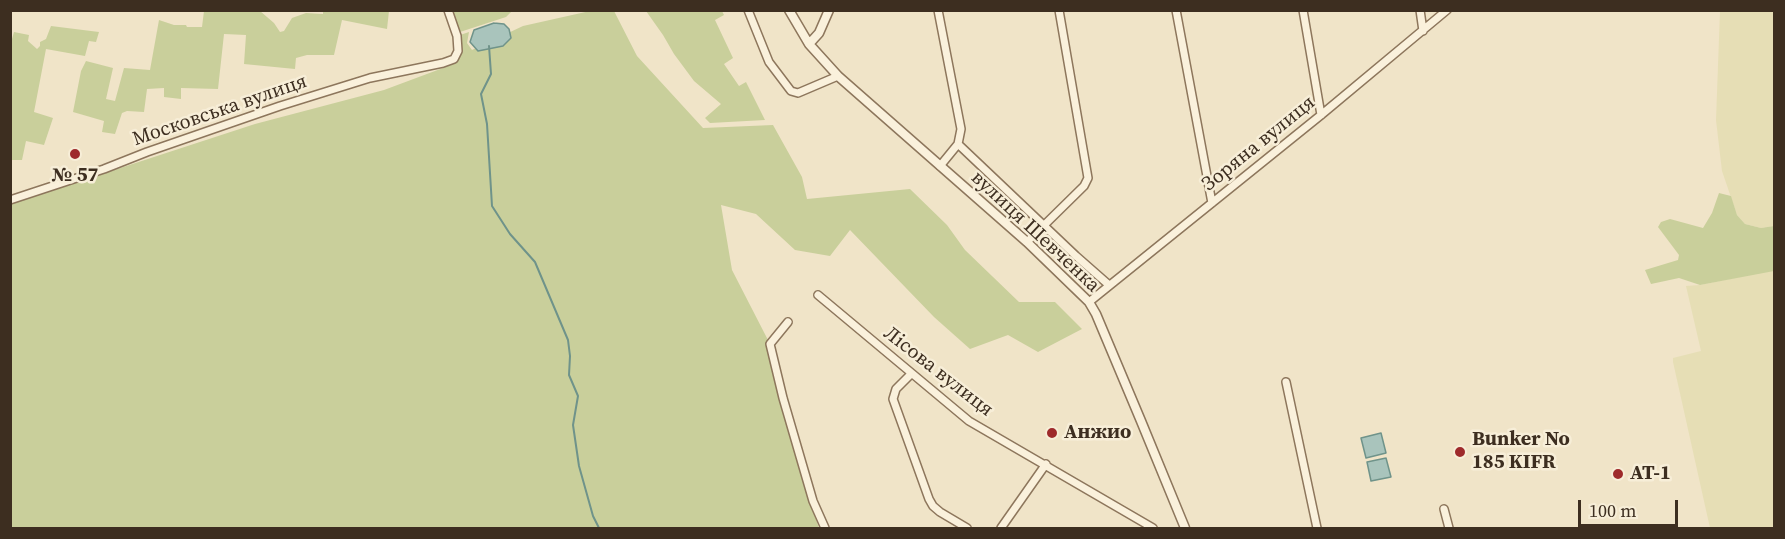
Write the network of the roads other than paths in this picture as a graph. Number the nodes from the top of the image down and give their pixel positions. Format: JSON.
{"nodes":[{"id":1,"x":448,"y":10,"type":"edge"},
{"id":2,"x":748,"y":10,"type":"edge"},
{"id":3,"x":789,"y":10,"type":"edge"},
{"id":4,"x":829,"y":10,"type":"edge"},
{"id":5,"x":938,"y":10,"type":"edge"},
{"id":6,"x":1059,"y":10,"type":"edge"},
{"id":7,"x":1176,"y":10,"type":"edge"},
{"id":8,"x":1303,"y":10,"type":"edge"},
{"id":9,"x":1420,"y":10,"type":"edge"},
{"id":10,"x":1447,"y":10,"type":"edge"},
{"id":11,"x":1423,"y":31,"type":"junction"},
{"id":12,"x":809,"y":44,"type":"junction"},
{"id":13,"x":838,"y":76,"type":"junction"},
{"id":14,"x":1321,"y":115,"type":"junction"},
{"id":15,"x":958,"y":144,"type":"junction"},
{"id":16,"x":940,"y":166,"type":"junction"},
{"id":17,"x":10,"y":200,"type":"edge"},
{"id":18,"x":1212,"y":203,"type":"junction"},
{"id":19,"x":1045,"y":225,"type":"junction"},
{"id":20,"x":1027,"y":242,"type":"junction"},
{"id":21,"x":1109,"y":285,"type":"junction"},
{"id":22,"x":818,"y":295,"type":"dead end"},
{"id":23,"x":1089,"y":302,"type":"junction"},
{"id":24,"x":789,"y":322,"type":"dead end"},
{"id":25,"x":910,"y":374,"type":"junction"},
{"id":26,"x":1286,"y":382,"type":"dead end"},
{"id":27,"x":1046,"y":465,"type":"junction"},
{"id":28,"x":1444,"y":509,"type":"dead end"},
{"id":29,"x":1138,"y":520,"type":"junction"},
{"id":30,"x":825,"y":528,"type":"edge"},
{"id":31,"x":967,"y":528,"type":"edge"},
{"id":32,"x":1001,"y":528,"type":"edge"},
{"id":33,"x":1133,"y":528,"type":"edge"},
{"id":34,"x":1153,"y":528,"type":"edge"},
{"id":35,"x":1185,"y":528,"type":"edge"},
{"id":36,"x":1317,"y":528,"type":"edge"},
{"id":37,"x":1449,"y":528,"type":"edge"}],
"edges":[{"from":1,"to":17,"type":"street","name":"Московська вулиця"},
{"from":2,"to":13,"type":"street"},
{"from":3,"to":12,"type":"street","name":"вулиця Шевченка"},
{"from":4,"to":12,"type":"street"},
{"from":5,"to":15,"type":"street"},
{"from":6,"to":19,"type":"street"},
{"from":7,"to":18,"type":"street"},
{"from":8,"to":14,"type":"street"},
{"from":9,"to":11,"type":"street"},
{"from":10,"to":11,"type":"street","name":"Зоряна вулиця"},
{"from":11,"to":14,"type":"street","name":"Зоряна вулиця"},
{"from":12,"to":13,"type":"street","name":"вулиця Шевченка"},
{"from":13,"to":16,"type":"street","name":"вулиця Шевченка"},
{"from":14,"to":18,"type":"street","name":"Зоряна вулиця"},
{"from":15,"to":16,"type":"street"},
{"from":15,"to":19,"type":"street"},
{"from":16,"to":20,"type":"street","name":"вулиця Шевченка"},
{"from":18,"to":21,"type":"street","name":"Зоряна вулиця"},
{"from":19,"to":20,"type":"street"},
{"from":19,"to":21,"type":"street"},
{"from":20,"to":23,"type":"street","name":"вулиця Шевченка"},
{"from":21,"to":23,"type":"street","name":"Зоряна вулиця"},
{"from":22,"to":25,"type":"street","name":"Лісова вулиця"},
{"from":23,"to":35,"type":"street","name":"вулиця Шевченка"},
{"from":24,"to":30,"type":"street"},
{"from":25,"to":27,"type":"street","name":"Лісова вулиця"},
{"from":25,"to":31,"type":"street"},
{"from":26,"to":36,"type":"street"},
{"from":27,"to":29,"type":"street","name":"Лісова вулиця"},
{"from":27,"to":32,"type":"street"},
{"from":28,"to":37,"type":"street"},
{"from":29,"to":33,"type":"street"},
{"from":29,"to":34,"type":"street","name":"Лісова вулиця"}]}
